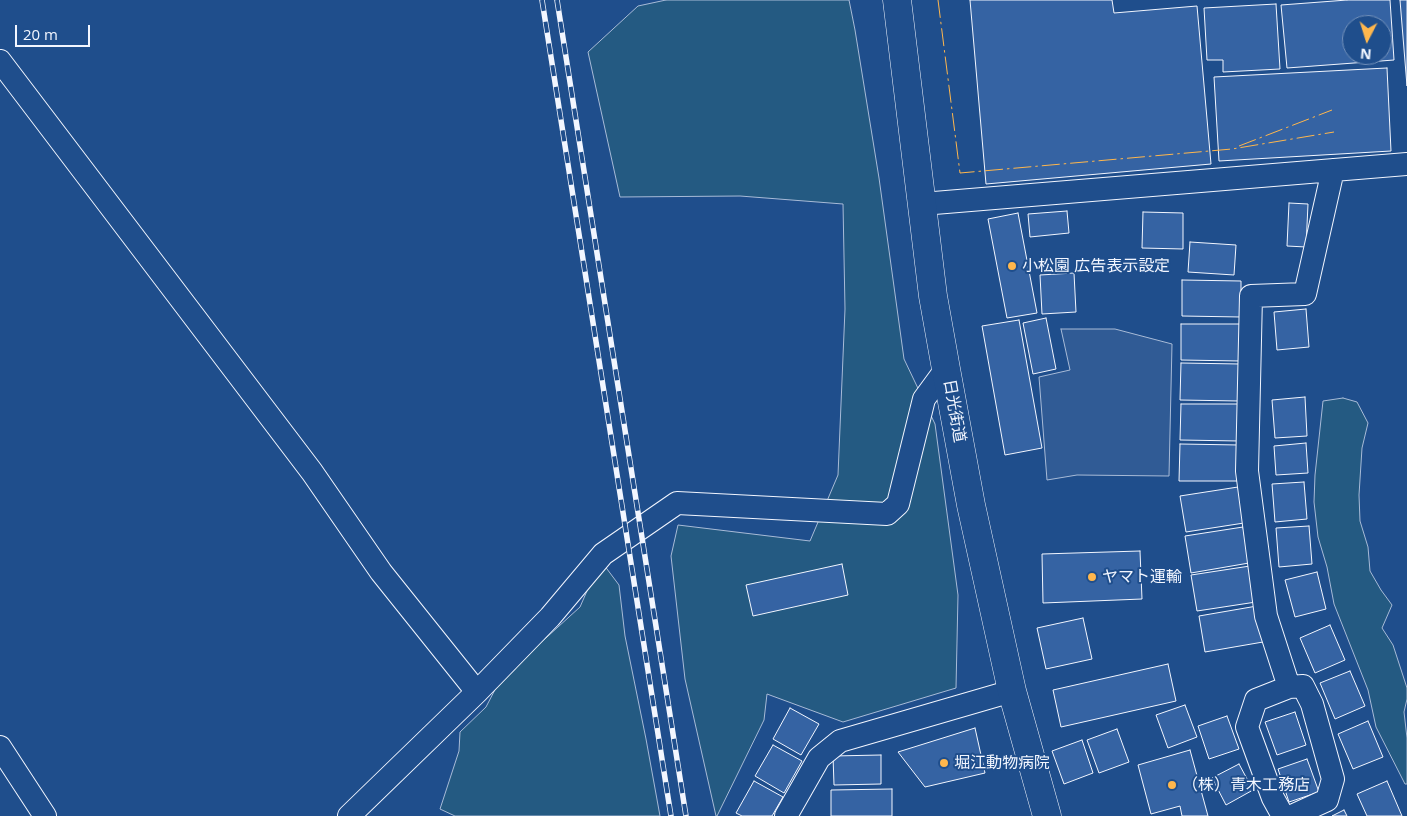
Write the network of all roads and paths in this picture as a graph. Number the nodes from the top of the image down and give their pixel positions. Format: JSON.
{"nodes":[{"id":1,"x":897,"y":0,"type":"edge"},
{"id":2,"x":0,"y":61,"type":"edge"},
{"id":3,"x":7,"y":85,"type":"edge"},
{"id":4,"x":1407,"y":164,"type":"edge"},
{"id":5,"x":1333,"y":170,"type":"junction"},
{"id":6,"x":922,"y":204,"type":"junction"},
{"id":7,"x":946,"y":369,"type":"junction"},
{"id":8,"x":1289,"y":687,"type":"junction"},
{"id":9,"x":1012,"y":691,"type":"junction"},
{"id":10,"x":477,"y":692,"type":"junction"},
{"id":11,"x":0,"y":747,"type":"edge"},
{"id":12,"x":45,"y":816,"type":"edge"},
{"id":13,"x":349,"y":816,"type":"edge"},
{"id":14,"x":786,"y":816,"type":"edge"},
{"id":15,"x":1047,"y":816,"type":"edge"},
{"id":16,"x":1283,"y":816,"type":"edge"},
{"id":17,"x":1292,"y":816,"type":"edge"}],
"edges":[{"from":1,"to":6,"type":"main road","name":"日光街道"},
{"from":2,"to":3,"type":"street"},
{"from":3,"to":10,"type":"street"},
{"from":4,"to":5,"type":"street"},
{"from":5,"to":6,"type":"street"},
{"from":5,"to":8,"type":"street"},
{"from":6,"to":7,"type":"main road","name":"日光街道"},
{"from":7,"to":9,"type":"main road","name":"日光街道"},
{"from":7,"to":10,"type":"street"},
{"from":8,"to":16,"type":"street"},
{"from":8,"to":17,"type":"street"},
{"from":9,"to":14,"type":"street"},
{"from":9,"to":15,"type":"main road","name":"日光街道"},
{"from":10,"to":13,"type":"street"},
{"from":11,"to":12,"type":"street"}]}
